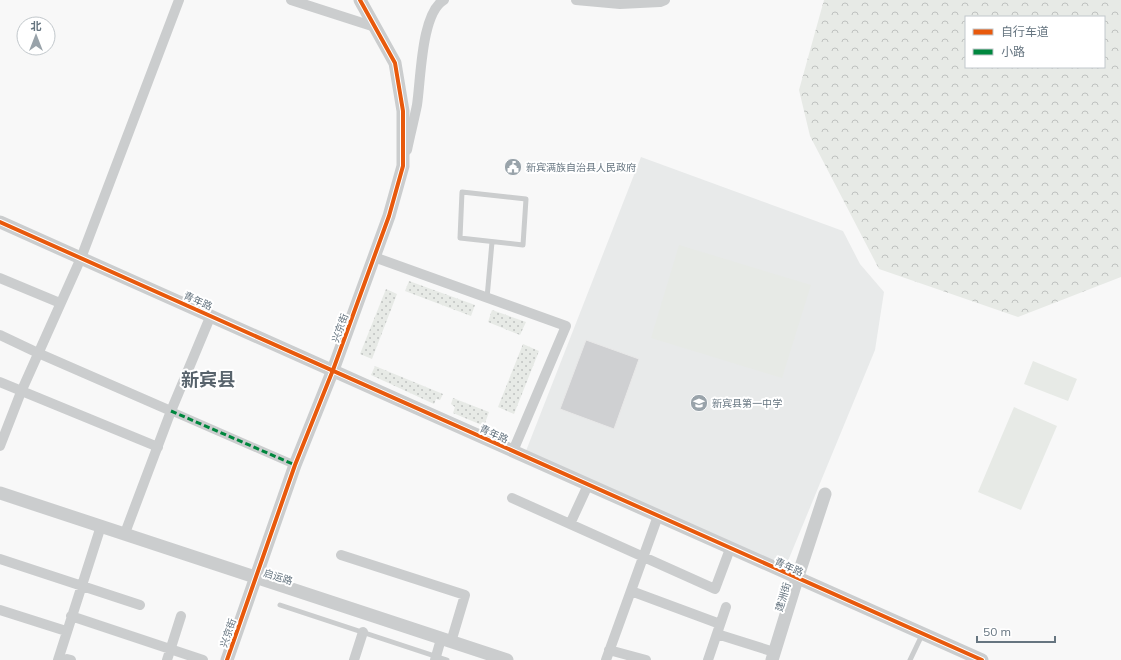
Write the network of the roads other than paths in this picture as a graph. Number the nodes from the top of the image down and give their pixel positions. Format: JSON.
{"nodes":[{"id":1,"x":179,"y":0,"type":"edge"},
{"id":2,"x":291,"y":0,"type":"edge"},
{"id":3,"x":360,"y":0,"type":"edge"},
{"id":4,"x":444,"y":0,"type":"edge"},
{"id":5,"x":576,"y":0,"type":"edge"},
{"id":6,"x":665,"y":0,"type":"edge"},
{"id":7,"x":375,"y":27,"type":"junction"},
{"id":8,"x":403,"y":166,"type":"junction"},
{"id":9,"x":0,"y":222,"type":"edge"},
{"id":10,"x":492,"y":242,"type":"junction"},
{"id":11,"x":374,"y":257,"type":"junction"},
{"id":12,"x":81,"y":258,"type":"junction"},
{"id":13,"x":0,"y":278,"type":"edge"},
{"id":14,"x":486,"y":298,"type":"junction"},
{"id":15,"x":60,"y":303,"type":"junction"},
{"id":16,"x":211,"y":315,"type":"junction"},
{"id":17,"x":0,"y":335,"type":"edge"},
{"id":18,"x":38,"y":353,"type":"junction"},
{"id":19,"x":333,"y":370,"type":"junction"},
{"id":20,"x":0,"y":382,"type":"edge"},
{"id":21,"x":21,"y":392,"type":"junction"},
{"id":22,"x":171,"y":411,"type":"junction"},
{"id":23,"x":0,"y":446,"type":"edge"},
{"id":24,"x":158,"y":447,"type":"junction"},
{"id":25,"x":513,"y":451,"type":"junction"},
{"id":26,"x":296,"y":465,"type":"junction"},
{"id":27,"x":588,"y":485,"type":"junction"},
{"id":28,"x":0,"y":493,"type":"edge"},
{"id":29,"x":825,"y":494,"type":"dead end"},
{"id":30,"x":512,"y":498,"type":"dead end"},
{"id":31,"x":658,"y":516,"type":"junction"},
{"id":32,"x":570,"y":524,"type":"junction"},
{"id":33,"x":101,"y":526,"type":"junction"},
{"id":34,"x":125,"y":533,"type":"junction"},
{"id":35,"x":730,"y":549,"type":"junction"},
{"id":36,"x":341,"y":555,"type":"dead end"},
{"id":37,"x":643,"y":557,"type":"junction"},
{"id":38,"x":0,"y":559,"type":"edge"},
{"id":39,"x":255,"y":578,"type":"junction"},
{"id":40,"x":797,"y":579,"type":"junction"},
{"id":41,"x":81,"y":586,"type":"junction"},
{"id":42,"x":631,"y":591,"type":"junction"},
{"id":43,"x":140,"y":604,"type":"dead end"},
{"id":44,"x":280,"y":605,"type":"dead end"},
{"id":45,"x":726,"y":607,"type":"dead end"},
{"id":46,"x":0,"y":610,"type":"edge"},
{"id":47,"x":71,"y":616,"type":"junction"},
{"id":48,"x":181,"y":616,"type":"dead end"},
{"id":49,"x":719,"y":629,"type":"junction"},
{"id":50,"x":66,"y":631,"type":"junction"},
{"id":51,"x":363,"y":632,"type":"junction"},
{"id":52,"x":922,"y":634,"type":"junction"},
{"id":53,"x":446,"y":641,"type":"junction"},
{"id":54,"x":170,"y":650,"type":"junction"},
{"id":55,"x":609,"y":650,"type":"junction"},
{"id":56,"x":773,"y":656,"type":"edge"},
{"id":57,"x":484,"y":657,"type":"edge"},
{"id":58,"x":435,"y":658,"type":"edge"},
{"id":59,"x":65,"y":660,"type":"edge"},
{"id":60,"x":167,"y":660,"type":"edge"},
{"id":61,"x":203,"y":660,"type":"edge"},
{"id":62,"x":227,"y":660,"type":"edge"},
{"id":63,"x":354,"y":660,"type":"edge"},
{"id":64,"x":447,"y":660,"type":"edge"},
{"id":65,"x":507,"y":660,"type":"edge"},
{"id":66,"x":606,"y":660,"type":"edge"},
{"id":67,"x":646,"y":660,"type":"edge"},
{"id":68,"x":708,"y":660,"type":"edge"},
{"id":69,"x":910,"y":660,"type":"edge"},
{"id":70,"x":982,"y":660,"type":"edge"}],
"edges":[{"from":1,"to":12,"type":"street"},
{"from":2,"to":7,"type":"street"},
{"from":3,"to":7,"type":"street","name":"兴京街"},
{"from":4,"to":8,"type":"street"},
{"from":5,"to":6,"type":"street"},
{"from":7,"to":8,"type":"street","name":"兴京街"},
{"from":8,"to":11,"type":"street","name":"兴京街"},
{"from":9,"to":12,"type":"street","name":"青年路"},
{"from":10,"to":10,"type":"lane"},
{"from":10,"to":14,"type":"lane"},
{"from":11,"to":14,"type":"street"},
{"from":11,"to":19,"type":"street","name":"兴京街"},
{"from":12,"to":15,"type":"street"},
{"from":12,"to":16,"type":"street","name":"青年路"},
{"from":13,"to":15,"type":"street"},
{"from":14,"to":25,"type":"street"},
{"from":15,"to":18,"type":"street"},
{"from":16,"to":19,"type":"street","name":"青年路"},
{"from":16,"to":22,"type":"street"},
{"from":17,"to":18,"type":"street"},
{"from":18,"to":21,"type":"street"},
{"from":18,"to":22,"type":"street"},
{"from":19,"to":25,"type":"street","name":"青年路"},
{"from":19,"to":26,"type":"street","name":"兴京街"},
{"from":20,"to":21,"type":"street"},
{"from":21,"to":23,"type":"street"},
{"from":21,"to":24,"type":"street"},
{"from":22,"to":24,"type":"street"},
{"from":22,"to":26,"type":"street"},
{"from":24,"to":34,"type":"street"},
{"from":25,"to":27,"type":"street","name":"青年路"},
{"from":26,"to":39,"type":"street","name":"兴京街"},
{"from":27,"to":31,"type":"street","name":"青年路"},
{"from":27,"to":32,"type":"street"},
{"from":28,"to":33,"type":"street","name":"启运路"},
{"from":29,"to":40,"type":"street","name":"建洲街"},
{"from":30,"to":32,"type":"street"},
{"from":31,"to":35,"type":"street","name":"青年路"},
{"from":31,"to":37,"type":"street"},
{"from":32,"to":37,"type":"street"},
{"from":33,"to":34,"type":"street","name":"启运路"},
{"from":33,"to":41,"type":"street"},
{"from":34,"to":39,"type":"street","name":"启运路"},
{"from":35,"to":37,"type":"street"},
{"from":35,"to":40,"type":"street","name":"青年路"},
{"from":36,"to":53,"type":"street"},
{"from":37,"to":42,"type":"street"},
{"from":38,"to":41,"type":"street"},
{"from":39,"to":53,"type":"street","name":"启运路"},
{"from":39,"to":62,"type":"street","name":"兴京街"},
{"from":40,"to":52,"type":"street","name":"青年路"},
{"from":40,"to":56,"type":"street","name":"建洲街"},
{"from":41,"to":43,"type":"street"},
{"from":41,"to":47,"type":"street"},
{"from":42,"to":49,"type":"street"},
{"from":42,"to":55,"type":"street"},
{"from":44,"to":51,"type":"lane"},
{"from":45,"to":49,"type":"street"},
{"from":46,"to":50,"type":"street"},
{"from":47,"to":50,"type":"street"},
{"from":47,"to":54,"type":"street"},
{"from":48,"to":54,"type":"street"},
{"from":49,"to":56,"type":"street"},
{"from":49,"to":68,"type":"street"},
{"from":50,"to":59,"type":"street"},
{"from":51,"to":58,"type":"lane"},
{"from":51,"to":63,"type":"street"},
{"from":52,"to":69,"type":"lane"},
{"from":52,"to":70,"type":"street","name":"青年路"},
{"from":53,"to":57,"type":"street","name":"启运路"},
{"from":53,"to":58,"type":"street"},
{"from":54,"to":60,"type":"street"},
{"from":54,"to":61,"type":"street"},
{"from":55,"to":66,"type":"street"},
{"from":55,"to":67,"type":"street"},
{"from":57,"to":65,"type":"street","name":"启运路"},
{"from":58,"to":64,"type":"lane"}]}
